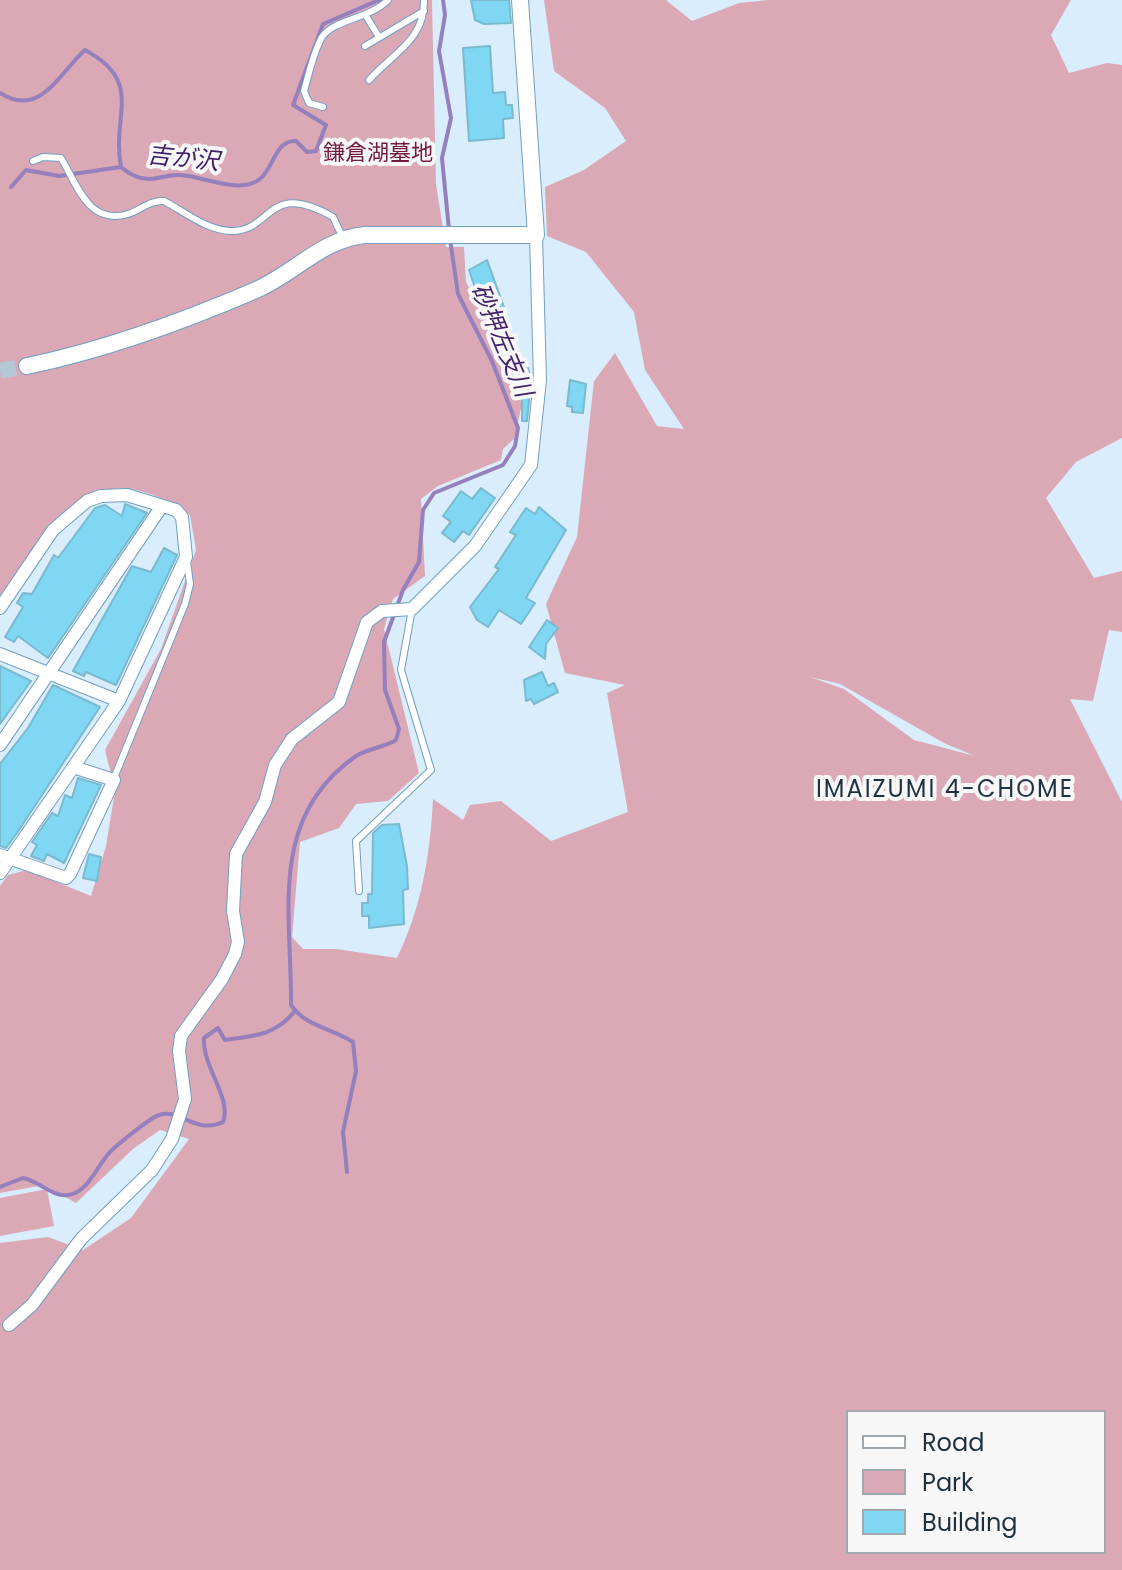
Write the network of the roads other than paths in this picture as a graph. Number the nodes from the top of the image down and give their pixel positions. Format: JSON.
{"nodes":[{"id":1,"x":388,"y":0,"type":"edge"},
{"id":2,"x":424,"y":0,"type":"edge"},
{"id":3,"x":520,"y":0,"type":"edge"},
{"id":4,"x":424,"y":11,"type":"junction"},
{"id":5,"x":366,"y":16,"type":"junction"},
{"id":6,"x":379,"y":37,"type":"junction"},
{"id":7,"x":365,"y":46,"type":"dead end"},
{"id":8,"x":369,"y":80,"type":"dead end"},
{"id":9,"x":323,"y":107,"type":"dead end"},
{"id":10,"x":33,"y":161,"type":"dead end"},
{"id":11,"x":536,"y":235,"type":"junction"},
{"id":12,"x":343,"y":238,"type":"junction"},
{"id":13,"x":27,"y":366,"type":"tunnel mouth"},
{"id":14,"x":162,"y":506,"type":"junction"},
{"id":15,"x":186,"y":557,"type":"junction"},
{"id":16,"x":0,"y":608,"type":"edge"},
{"id":17,"x":412,"y":609,"type":"junction"},
{"id":18,"x":0,"y":654,"type":"edge"},
{"id":19,"x":50,"y":675,"type":"junction"},
{"id":20,"x":119,"y":701,"type":"junction"},
{"id":21,"x":0,"y":745,"type":"edge"},
{"id":22,"x":73,"y":767,"type":"junction"},
{"id":23,"x":114,"y":780,"type":"junction"},
{"id":24,"x":5,"y":857,"type":"edge"},
{"id":25,"x":0,"y":873,"type":"edge"},
{"id":26,"x":359,"y":891,"type":"dead end"},
{"id":27,"x":9,"y":1325,"type":"dead end"}],
"edges":[{"from":1,"to":5,"type":"lane"},
{"from":2,"to":4,"type":"lane"},
{"from":3,"to":11,"type":"street"},
{"from":4,"to":6,"type":"lane"},
{"from":4,"to":8,"type":"lane"},
{"from":5,"to":6,"type":"lane"},
{"from":5,"to":9,"type":"lane"},
{"from":6,"to":7,"type":"lane"},
{"from":10,"to":12,"type":"lane"},
{"from":11,"to":12,"type":"street"},
{"from":11,"to":17,"type":"street"},
{"from":12,"to":13,"type":"street"},
{"from":14,"to":15,"type":"street"},
{"from":14,"to":16,"type":"street"},
{"from":14,"to":19,"type":"street"},
{"from":15,"to":20,"type":"street"},
{"from":15,"to":23,"type":"lane"},
{"from":17,"to":26,"type":"lane"},
{"from":17,"to":27,"type":"street"},
{"from":18,"to":19,"type":"street"},
{"from":19,"to":20,"type":"street"},
{"from":19,"to":21,"type":"street"},
{"from":20,"to":22,"type":"street"},
{"from":22,"to":23,"type":"street"},
{"from":22,"to":24,"type":"street"},
{"from":23,"to":24,"type":"street"},
{"from":24,"to":25,"type":"street"}]}
